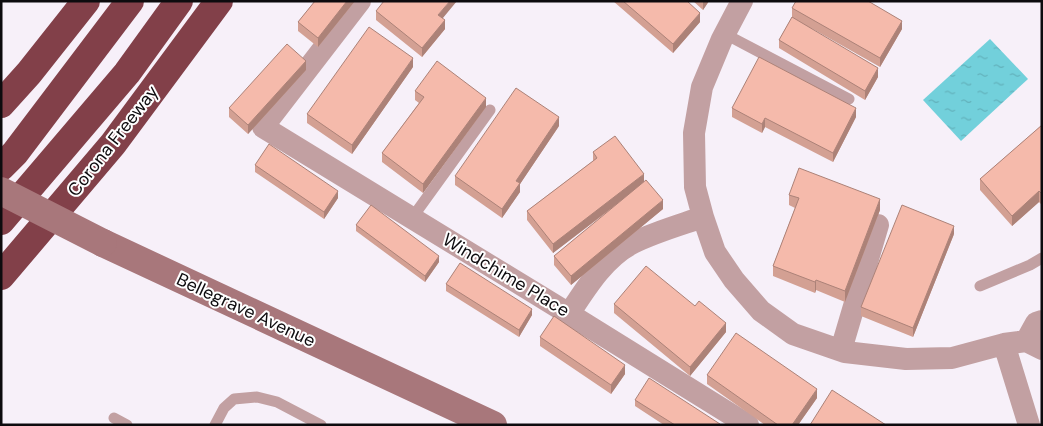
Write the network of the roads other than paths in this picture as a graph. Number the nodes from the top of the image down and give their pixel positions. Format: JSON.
{"nodes":[{"id":1,"x":86,"y":1,"type":"edge"},
{"id":2,"x":130,"y":1,"type":"edge"},
{"id":3,"x":179,"y":1,"type":"edge"},
{"id":4,"x":219,"y":1,"type":"edge"},
{"id":5,"x":360,"y":1,"type":"edge"},
{"id":6,"x":742,"y":1,"type":"edge"},
{"id":7,"x":725,"y":34,"type":"junction"},
{"id":8,"x":849,"y":98,"type":"dead end"},
{"id":9,"x":1,"y":104,"type":"edge"},
{"id":10,"x":490,"y":110,"type":"dead end"},
{"id":11,"x":1,"y":167,"type":"edge"},
{"id":12,"x":1,"y":191,"type":"edge"},
{"id":13,"x":702,"y":217,"type":"junction"},
{"id":14,"x":412,"y":218,"type":"junction"},
{"id":15,"x":1,"y":220,"type":"edge"},
{"id":16,"x":878,"y":224,"type":"edge"},
{"id":17,"x":1042,"y":258,"type":"edge"},
{"id":18,"x":1,"y":276,"type":"edge"},
{"id":19,"x":980,"y":286,"type":"dead end"},
{"id":20,"x":569,"y":314,"type":"junction"},
{"id":21,"x":1042,"y":320,"type":"edge"},
{"id":22,"x":1004,"y":344,"type":"junction"},
{"id":23,"x":1034,"y":345,"type":"edge"},
{"id":24,"x":841,"y":350,"type":"junction"},
{"id":25,"x":114,"y":418,"type":"dead end"},
{"id":26,"x":127,"y":425,"type":"edge"},
{"id":27,"x":215,"y":425,"type":"edge"},
{"id":28,"x":321,"y":425,"type":"edge"},
{"id":29,"x":493,"y":425,"type":"edge"},
{"id":30,"x":748,"y":425,"type":"edge"},
{"id":31,"x":1029,"y":425,"type":"edge"}],
"edges":[{"from":1,"to":9,"type":"highway"},
{"from":2,"to":11,"type":"highway"},
{"from":3,"to":15,"type":"highway"},
{"from":4,"to":18,"type":"highway","name":"Corona Freeway"},
{"from":5,"to":14,"type":"street","name":"Windchime Place"},
{"from":6,"to":7,"type":"street"},
{"from":7,"to":8,"type":"lane"},
{"from":7,"to":13,"type":"street"},
{"from":10,"to":14,"type":"lane"},
{"from":12,"to":29,"type":"main road","name":"Bellegrave Avenue","bridge":true},
{"from":13,"to":20,"type":"street"},
{"from":13,"to":24,"type":"street"},
{"from":14,"to":20,"type":"street","name":"Windchime Place"},
{"from":16,"to":24,"type":"street"},
{"from":17,"to":19,"type":"lane"},
{"from":20,"to":30,"type":"street","name":"Windchime Place"},
{"from":21,"to":23,"type":"street"},
{"from":22,"to":23,"type":"street"},
{"from":22,"to":24,"type":"street"},
{"from":22,"to":31,"type":"street"},
{"from":25,"to":26,"type":"lane"},
{"from":27,"to":28,"type":"lane"}]}
